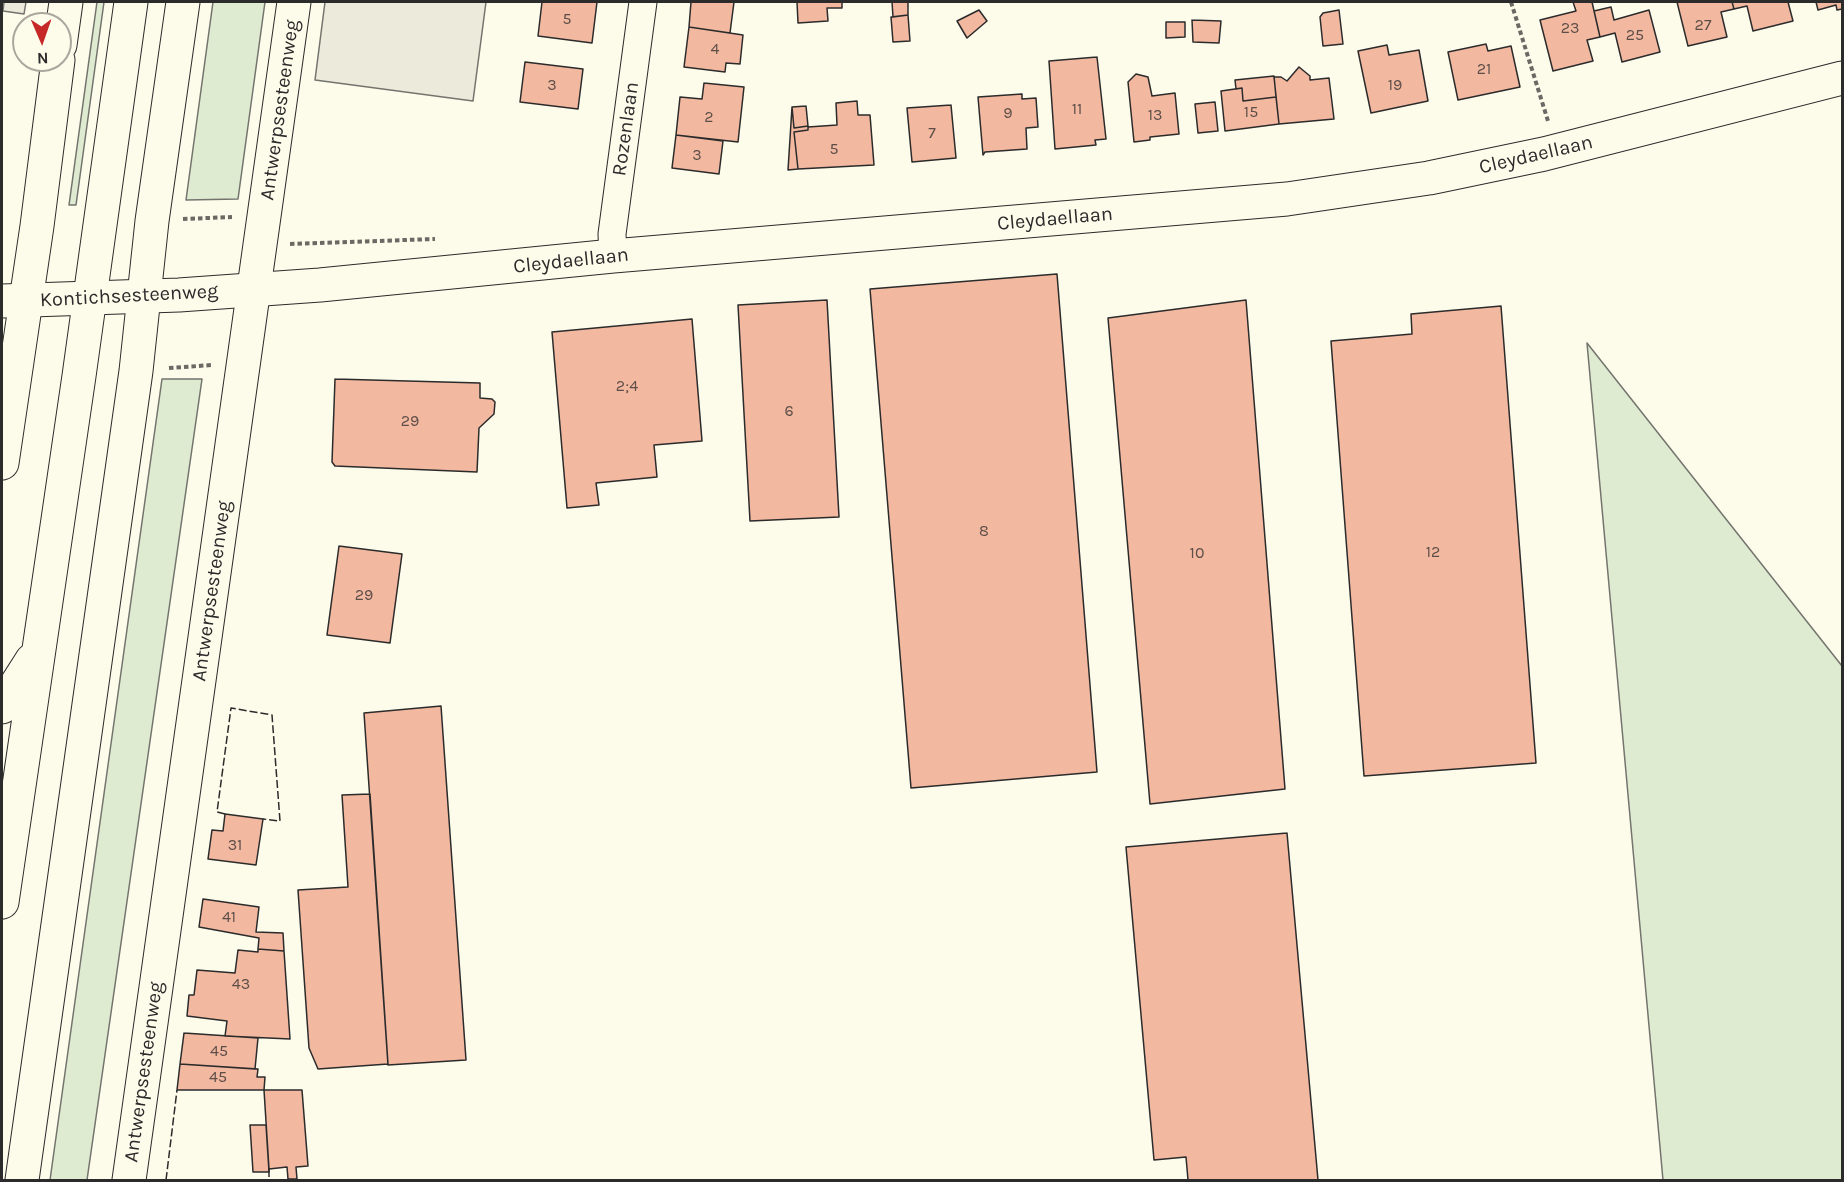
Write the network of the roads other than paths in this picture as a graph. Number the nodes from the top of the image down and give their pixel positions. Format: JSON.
{"nodes":[{"id":1,"x":130,"y":2,"type":"edge"},
{"id":2,"x":183,"y":2,"type":"edge"},
{"id":3,"x":294,"y":2,"type":"edge"},
{"id":4,"x":643,"y":2,"type":"edge"},
{"id":5,"x":56,"y":72,"type":"edge"},
{"id":6,"x":1842,"y":78,"type":"edge"},
{"id":7,"x":613,"y":256,"type":"junction"},
{"id":8,"x":256,"y":289,"type":"junction"},
{"id":9,"x":144,"y":297,"type":"junction"},
{"id":10,"x":90,"y":299,"type":"junction"},
{"id":11,"x":13,"y":301,"type":"edge"},
{"id":12,"x":2,"y":463,"type":"edge"},
{"id":13,"x":38,"y":651,"type":"junction"},
{"id":14,"x":2,"y":707,"type":"edge"},
{"id":15,"x":2,"y":902,"type":"edge"},
{"id":16,"x":22,"y":1180,"type":"edge"},
{"id":17,"x":129,"y":1180,"type":"edge"}],
"edges":[{"from":1,"to":10,"type":"main road"},
{"from":2,"to":9,"type":"main road"},
{"from":3,"to":8,"type":"main road","name":"Antwerpsesteenweg"},
{"from":4,"to":7,"type":"street","name":"Rozenlaan"},
{"from":5,"to":11,"type":"main road"},
{"from":6,"to":7,"type":"main road","name":"Cleydaellaan"},
{"from":7,"to":8,"type":"main road","name":"Cleydaellaan"},
{"from":8,"to":9,"type":"main road","name":"Kontichsesteenweg"},
{"from":8,"to":17,"type":"main road","name":"Antwerpsesteenweg"},
{"from":9,"to":10,"type":"main road","name":"Kontichsesteenweg"},
{"from":9,"to":16,"type":"main road"},
{"from":10,"to":11,"type":"main road","name":"Kontichsesteenweg"},
{"from":10,"to":13,"type":"main road"},
{"from":11,"to":12,"type":"main road"},
{"from":13,"to":14,"type":"main road"},
{"from":13,"to":15,"type":"main road"}]}
